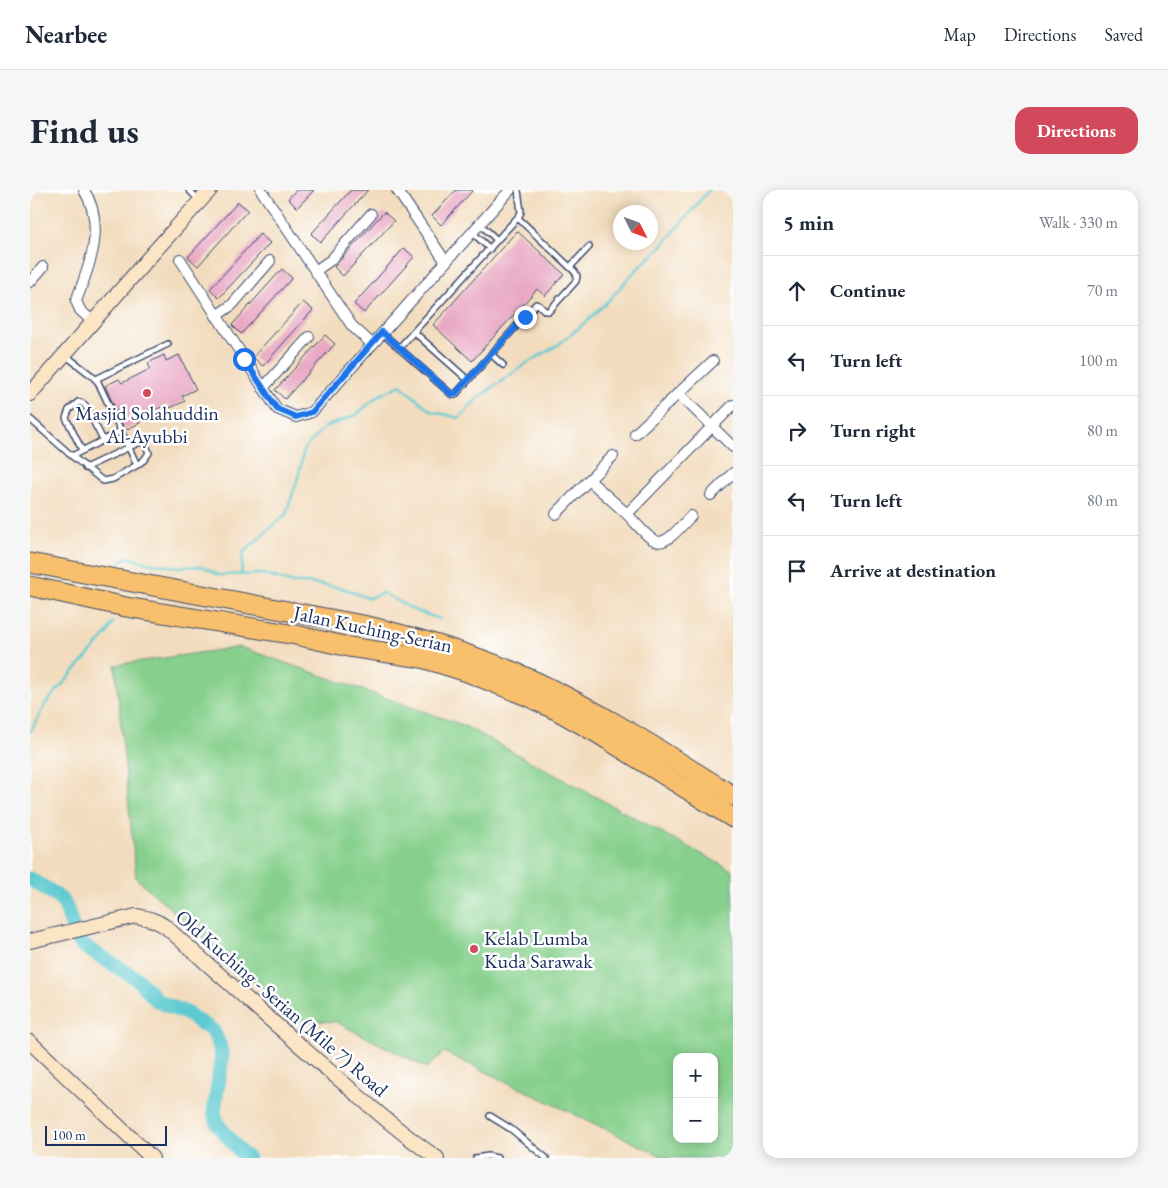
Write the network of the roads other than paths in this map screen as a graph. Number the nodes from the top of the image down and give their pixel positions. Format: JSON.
{"nodes":[{"id":1,"x":84,"y":190,"type":"edge"},
{"id":2,"x":189,"y":190,"type":"edge"},
{"id":3,"x":210,"y":190,"type":"edge"},
{"id":4,"x":261,"y":190,"type":"edge"},
{"id":5,"x":397,"y":190,"type":"edge"},
{"id":6,"x":510,"y":190,"type":"edge"},
{"id":7,"x":518,"y":190,"type":"edge"},
{"id":8,"x":201,"y":201,"type":"junction"},
{"id":9,"x":371,"y":214,"type":"dead end"},
{"id":10,"x":518,"y":218,"type":"junction"},
{"id":11,"x":480,"y":224,"type":"junction"},
{"id":12,"x":472,"y":232,"type":"junction"},
{"id":13,"x":497,"y":240,"type":"junction"},
{"id":14,"x":588,"y":247,"type":"dead end"},
{"id":15,"x":490,"y":249,"type":"junction"},
{"id":16,"x":180,"y":259,"type":"dead end"},
{"id":17,"x":270,"y":261,"type":"dead end"},
{"id":18,"x":446,"y":262,"type":"junction"},
{"id":19,"x":43,"y":267,"type":"dead end"},
{"id":20,"x":570,"y":267,"type":"junction"},
{"id":21,"x":315,"y":271,"type":"junction"},
{"id":22,"x":30,"y":282,"type":"edge"},
{"id":23,"x":216,"y":316,"type":"junction"},
{"id":24,"x":93,"y":322,"type":"junction"},
{"id":25,"x":382,"y":332,"type":"junction"},
{"id":26,"x":414,"y":332,"type":"junction"},
{"id":27,"x":309,"y":337,"type":"dead end"},
{"id":28,"x":168,"y":344,"type":"dead end"},
{"id":29,"x":372,"y":344,"type":"junction"},
{"id":30,"x":400,"y":348,"type":"junction"},
{"id":31,"x":491,"y":354,"type":"junction"},
{"id":32,"x":64,"y":355,"type":"junction"},
{"id":33,"x":713,"y":361,"type":"dead end"},
{"id":34,"x":503,"y":365,"type":"dead end"},
{"id":35,"x":96,"y":379,"type":"junction"},
{"id":36,"x":468,"y":380,"type":"junction"},
{"id":37,"x":263,"y":388,"type":"junction"},
{"id":38,"x":678,"y":393,"type":"junction"},
{"id":39,"x":30,"y":394,"type":"edge"},
{"id":40,"x":733,"y":405,"type":"edge"},
{"id":41,"x":30,"y":419,"type":"edge"},
{"id":42,"x":712,"y":426,"type":"junction"},
{"id":43,"x":121,"y":432,"type":"junction"},
{"id":44,"x":635,"y":434,"type":"dead end"},
{"id":45,"x":103,"y":440,"type":"junction"},
{"id":46,"x":128,"y":447,"type":"junction"},
{"id":47,"x":733,"y":447,"type":"edge"},
{"id":48,"x":82,"y":450,"type":"junction"},
{"id":49,"x":72,"y":456,"type":"junction"},
{"id":50,"x":613,"y":456,"type":"dead end"},
{"id":51,"x":137,"y":465,"type":"junction"},
{"id":52,"x":86,"y":468,"type":"junction"},
{"id":53,"x":733,"y":472,"type":"edge"},
{"id":54,"x":589,"y":480,"type":"junction"},
{"id":55,"x":711,"y":495,"type":"dead end"},
{"id":56,"x":556,"y":514,"type":"dead end"},
{"id":57,"x":627,"y":514,"type":"junction"},
{"id":58,"x":691,"y":516,"type":"dead end"},
{"id":59,"x":30,"y":563,"type":"edge"},
{"id":60,"x":30,"y":586,"type":"edge"},
{"id":61,"x":733,"y":796,"type":"edge"},
{"id":62,"x":733,"y":818,"type":"edge"},
{"id":63,"x":30,"y":941,"type":"edge"},
{"id":64,"x":30,"y":1042,"type":"edge"},
{"id":65,"x":490,"y":1116,"type":"dead end"},
{"id":66,"x":152,"y":1158,"type":"edge"},
{"id":67,"x":437,"y":1158,"type":"edge"},
{"id":68,"x":476,"y":1158,"type":"edge"},
{"id":69,"x":497,"y":1158,"type":"edge"},
{"id":70,"x":546,"y":1158,"type":"edge"}],
"edges":[{"from":1,"to":24,"type":"street"},
{"from":2,"to":8,"type":"lane"},
{"from":3,"to":8,"type":"street"},
{"from":4,"to":21,"type":"street"},
{"from":5,"to":18,"type":"street"},
{"from":6,"to":11,"type":"street"},
{"from":7,"to":10,"type":"lane"},
{"from":8,"to":24,"type":"street"},
{"from":9,"to":21,"type":"street"},
{"from":10,"to":13,"type":"lane"},
{"from":10,"to":20,"type":"lane"},
{"from":11,"to":12,"type":"street"},
{"from":11,"to":13,"type":"lane"},
{"from":12,"to":15,"type":"lane"},
{"from":12,"to":18,"type":"street"},
{"from":13,"to":15,"type":"lane"},
{"from":14,"to":20,"type":"lane"},
{"from":15,"to":26,"type":"lane"},
{"from":16,"to":23,"type":"street"},
{"from":17,"to":23,"type":"street"},
{"from":18,"to":25,"type":"street"},
{"from":19,"to":22,"type":"street"},
{"from":20,"to":31,"type":"lane"},
{"from":21,"to":29,"type":"street"},
{"from":23,"to":37,"type":"street"},
{"from":24,"to":32,"type":"street"},
{"from":25,"to":29,"type":"street"},
{"from":25,"to":30,"type":"lane"},
{"from":26,"to":30,"type":"lane"},
{"from":26,"to":36,"type":"lane"},
{"from":27,"to":37,"type":"street"},
{"from":28,"to":35,"type":"lane"},
{"from":29,"to":37,"type":"street"},
{"from":30,"to":36,"type":"lane"},
{"from":31,"to":34,"type":"lane"},
{"from":31,"to":36,"type":"lane"},
{"from":32,"to":35,"type":"lane"},
{"from":32,"to":39,"type":"street"},
{"from":33,"to":38,"type":"street"},
{"from":35,"to":43,"type":"lane"},
{"from":38,"to":42,"type":"street"},
{"from":38,"to":44,"type":"street"},
{"from":40,"to":42,"type":"street"},
{"from":41,"to":49,"type":"lane"},
{"from":42,"to":47,"type":"street"},
{"from":42,"to":57,"type":"street"},
{"from":43,"to":45,"type":"lane"},
{"from":43,"to":46,"type":"lane"},
{"from":45,"to":48,"type":"lane"},
{"from":45,"to":48,"type":"lane"},
{"from":46,"to":51,"type":"lane"},
{"from":46,"to":51,"type":"lane"},
{"from":46,"to":52,"type":"lane"},
{"from":48,"to":49,"type":"lane"},
{"from":49,"to":52,"type":"lane"},
{"from":50,"to":54,"type":"street"},
{"from":51,"to":52,"type":"lane"},
{"from":53,"to":55,"type":"street"},
{"from":54,"to":56,"type":"street"},
{"from":54,"to":57,"type":"street"},
{"from":57,"to":58,"type":"street"},
{"from":59,"to":61,"type":"highway","name":"Jalan Kuching-Serian"},
{"from":60,"to":62,"type":"highway","name":"Jalan Kuching-Serian"},
{"from":63,"to":67,"type":"street","name":"Old Kuching - Serian (Mile 7) Road"},
{"from":64,"to":66,"type":"street"},
{"from":65,"to":70,"type":"lane"},
{"from":68,"to":69,"type":"lane"}]}
